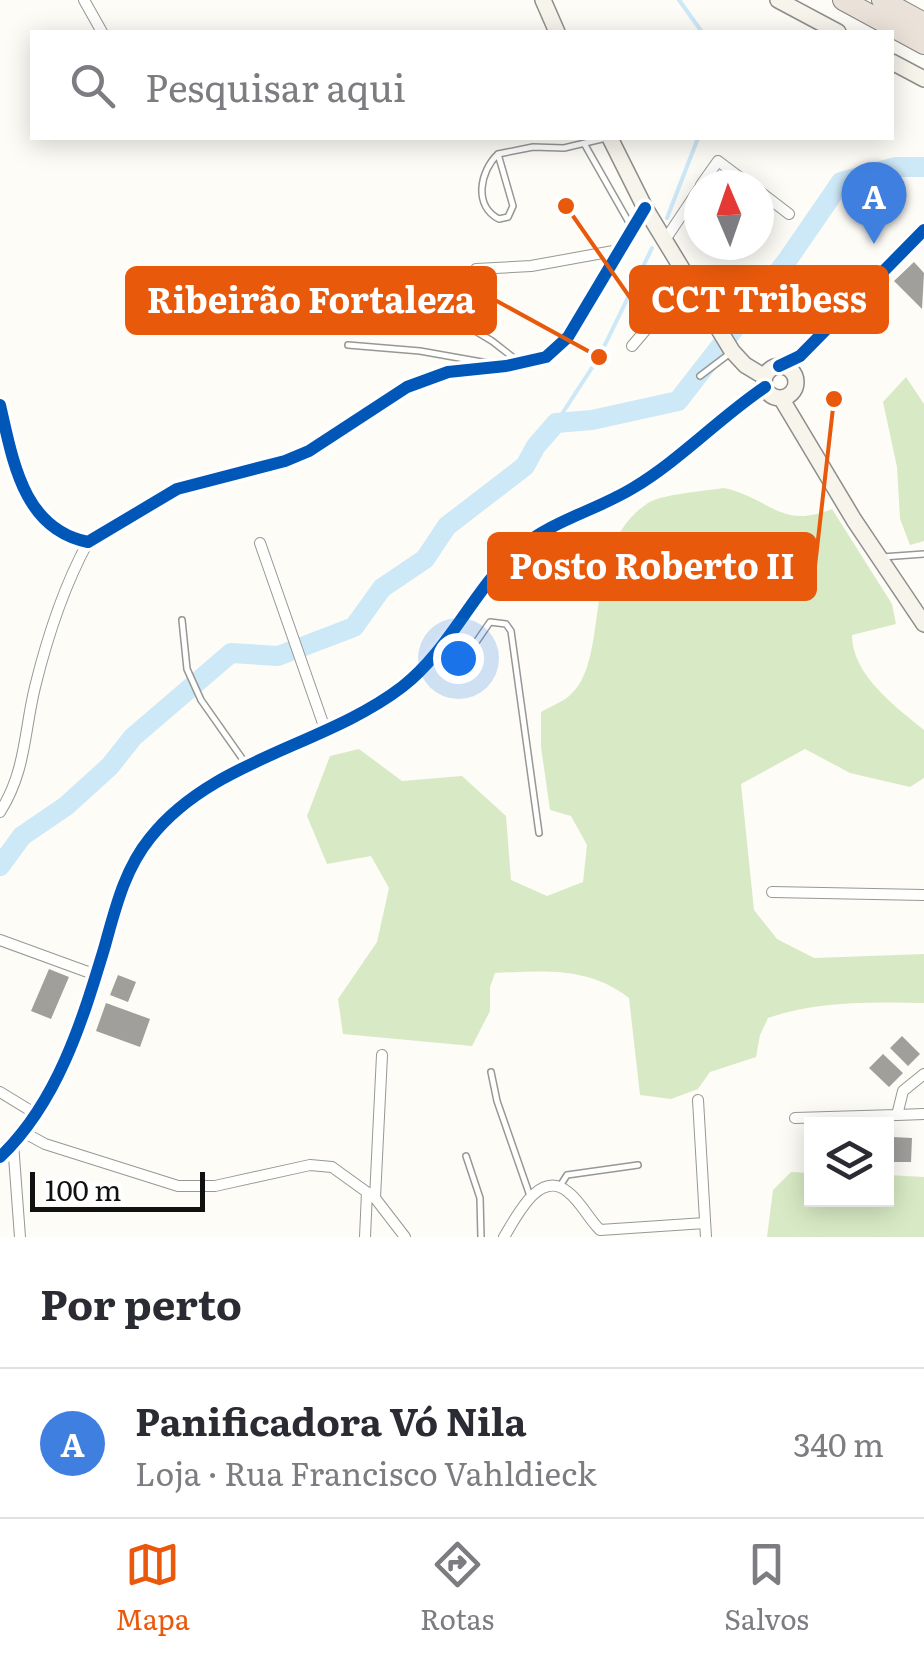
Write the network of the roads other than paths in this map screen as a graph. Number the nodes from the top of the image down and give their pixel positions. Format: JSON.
{"nodes":[{"id":1,"x":84,"y":0,"type":"edge"},
{"id":2,"x":542,"y":0,"type":"edge"},
{"id":3,"x":778,"y":0,"type":"edge"},
{"id":4,"x":843,"y":0,"type":"edge"},
{"id":5,"x":882,"y":0,"type":"edge"},
{"id":6,"x":924,"y":23,"type":"edge"},
{"id":7,"x":101,"y":30,"type":"edge"},
{"id":8,"x":556,"y":30,"type":"edge"},
{"id":9,"x":834,"y":30,"type":"edge"},
{"id":10,"x":924,"y":44,"type":"edge"},
{"id":11,"x":894,"y":63,"type":"edge"},
{"id":12,"x":922,"y":79,"type":"edge"},
{"id":13,"x":601,"y":140,"type":"edge"},
{"id":14,"x":609,"y":140,"type":"edge"},
{"id":15,"x":584,"y":145,"type":"junction"},
{"id":16,"x":498,"y":154,"type":"junction"},
{"id":17,"x":712,"y":170,"type":"edge"},
{"id":18,"x":730,"y":170,"type":"edge"},
{"id":19,"x":774,"y":203,"type":"edge"},
{"id":20,"x":645,"y":208,"type":"junction"},
{"id":21,"x":684,"y":211,"type":"edge"},
{"id":22,"x":789,"y":214,"type":"dead end"},
{"id":23,"x":632,"y":229,"type":"junction"},
{"id":24,"x":924,"y":230,"type":"edge"},
{"id":25,"x":665,"y":240,"type":"junction"},
{"id":26,"x":619,"y":250,"type":"junction"},
{"id":27,"x":476,"y":269,"type":"dead end"},
{"id":28,"x":688,"y":280,"type":"junction"},
{"id":29,"x":447,"y":314,"type":"dead end"},
{"id":30,"x":348,"y":345,"type":"dead end"},
{"id":31,"x":632,"y":346,"type":"dead end"},
{"id":32,"x":733,"y":352,"type":"junction"},
{"id":33,"x":800,"y":356,"type":"junction"},
{"id":34,"x":519,"y":363,"type":"junction"},
{"id":35,"x":506,"y":366,"type":"junction"},
{"id":36,"x":700,"y":376,"type":"dead end"},
{"id":37,"x":770,"y":377,"type":"junction"},
{"id":38,"x":789,"y":389,"type":"junction"},
{"id":39,"x":0,"y":408,"type":"edge"},
{"id":40,"x":88,"y":542,"type":"junction"},
{"id":41,"x":260,"y":543,"type":"dead end"},
{"id":42,"x":924,"y":554,"type":"edge"},
{"id":43,"x":879,"y":558,"type":"junction"},
{"id":44,"x":182,"y":620,"type":"dead end"},
{"id":45,"x":924,"y":624,"type":"edge"},
{"id":46,"x":430,"y":660,"type":"junction"},
{"id":47,"x":325,"y":729,"type":"junction"},
{"id":48,"x":248,"y":767,"type":"junction"},
{"id":49,"x":0,"y":812,"type":"edge"},
{"id":50,"x":539,"y":833,"type":"dead end"},
{"id":51,"x":772,"y":892,"type":"dead end"},
{"id":52,"x":924,"y":895,"type":"edge"},
{"id":53,"x":0,"y":940,"type":"edge"},
{"id":54,"x":96,"y":975,"type":"junction"},
{"id":55,"x":382,"y":1055,"type":"dead end"},
{"id":56,"x":491,"y":1072,"type":"dead end"},
{"id":57,"x":924,"y":1074,"type":"edge"},
{"id":58,"x":0,"y":1092,"type":"edge"},
{"id":59,"x":698,"y":1100,"type":"dead end"},
{"id":60,"x":36,"y":1114,"type":"junction"},
{"id":61,"x":924,"y":1114,"type":"edge"},
{"id":62,"x":896,"y":1115,"type":"junction"},
{"id":63,"x":795,"y":1118,"type":"dead end"},
{"id":64,"x":18,"y":1137,"type":"junction"},
{"id":65,"x":466,"y":1156,"type":"dead end"},
{"id":66,"x":0,"y":1157,"type":"edge"},
{"id":67,"x":638,"y":1166,"type":"dead end"},
{"id":68,"x":560,"y":1186,"type":"junction"},
{"id":69,"x":371,"y":1195,"type":"junction"},
{"id":70,"x":530,"y":1196,"type":"junction"},
{"id":71,"x":705,"y":1224,"type":"junction"},
{"id":72,"x":20,"y":1237,"type":"edge"},
{"id":73,"x":364,"y":1237,"type":"edge"},
{"id":74,"x":405,"y":1237,"type":"edge"},
{"id":75,"x":481,"y":1237,"type":"edge"},
{"id":76,"x":504,"y":1237,"type":"edge"},
{"id":77,"x":706,"y":1237,"type":"edge"}],
"edges":[{"from":1,"to":7,"type":"street"},
{"from":2,"to":8,"type":"main road"},
{"from":3,"to":9,"type":"main road"},
{"from":4,"to":10,"type":"highway"},
{"from":5,"to":6,"type":"highway"},
{"from":11,"to":12,"type":"main road"},
{"from":13,"to":15,"type":"lane"},
{"from":14,"to":20,"type":"main road"},
{"from":15,"to":16,"type":"lane"},
{"from":15,"to":23,"type":"lane"},
{"from":16,"to":16,"type":"lane"},
{"from":17,"to":18,"type":"street"},
{"from":19,"to":22,"type":"street"},
{"from":20,"to":23,"type":"street"},
{"from":20,"to":25,"type":"main road"},
{"from":21,"to":25,"type":"street"},
{"from":23,"to":26,"type":"street"},
{"from":24,"to":33,"type":"main road"},
{"from":25,"to":28,"type":"main road"},
{"from":26,"to":27,"type":"street"},
{"from":26,"to":34,"type":"street"},
{"from":28,"to":31,"type":"street"},
{"from":28,"to":32,"type":"main road"},
{"from":29,"to":34,"type":"lane"},
{"from":30,"to":35,"type":"lane"},
{"from":32,"to":36,"type":"lane"},
{"from":32,"to":37,"type":"main road"},
{"from":33,"to":37,"type":"main road"},
{"from":33,"to":38,"type":"main road"},
{"from":34,"to":35,"type":"street"},
{"from":35,"to":40,"type":"street"},
{"from":37,"to":38,"type":"main road"},
{"from":37,"to":38,"type":"main road"},
{"from":37,"to":46,"type":"main road"},
{"from":38,"to":43,"type":"main road"},
{"from":39,"to":40,"type":"street"},
{"from":40,"to":49,"type":"street"},
{"from":41,"to":47,"type":"street"},
{"from":42,"to":43,"type":"lane"},
{"from":43,"to":45,"type":"main road"},
{"from":44,"to":48,"type":"lane"},
{"from":46,"to":47,"type":"main road"},
{"from":46,"to":50,"type":"lane"},
{"from":47,"to":48,"type":"main road"},
{"from":48,"to":54,"type":"main road"},
{"from":51,"to":52,"type":"street"},
{"from":53,"to":54,"type":"street"},
{"from":54,"to":60,"type":"main road"},
{"from":55,"to":69,"type":"street"},
{"from":56,"to":70,"type":"lane"},
{"from":57,"to":62,"type":"street"},
{"from":58,"to":60,"type":"street"},
{"from":59,"to":71,"type":"street"},
{"from":60,"to":64,"type":"main road"},
{"from":61,"to":62,"type":"street"},
{"from":62,"to":63,"type":"street"},
{"from":64,"to":66,"type":"main road"},
{"from":64,"to":69,"type":"street"},
{"from":64,"to":72,"type":"street"},
{"from":65,"to":75,"type":"lane"},
{"from":67,"to":68,"type":"lane"},
{"from":68,"to":70,"type":"street"},
{"from":68,"to":71,"type":"street"},
{"from":69,"to":73,"type":"street"},
{"from":69,"to":74,"type":"street"},
{"from":70,"to":76,"type":"street"},
{"from":71,"to":77,"type":"street"}]}
